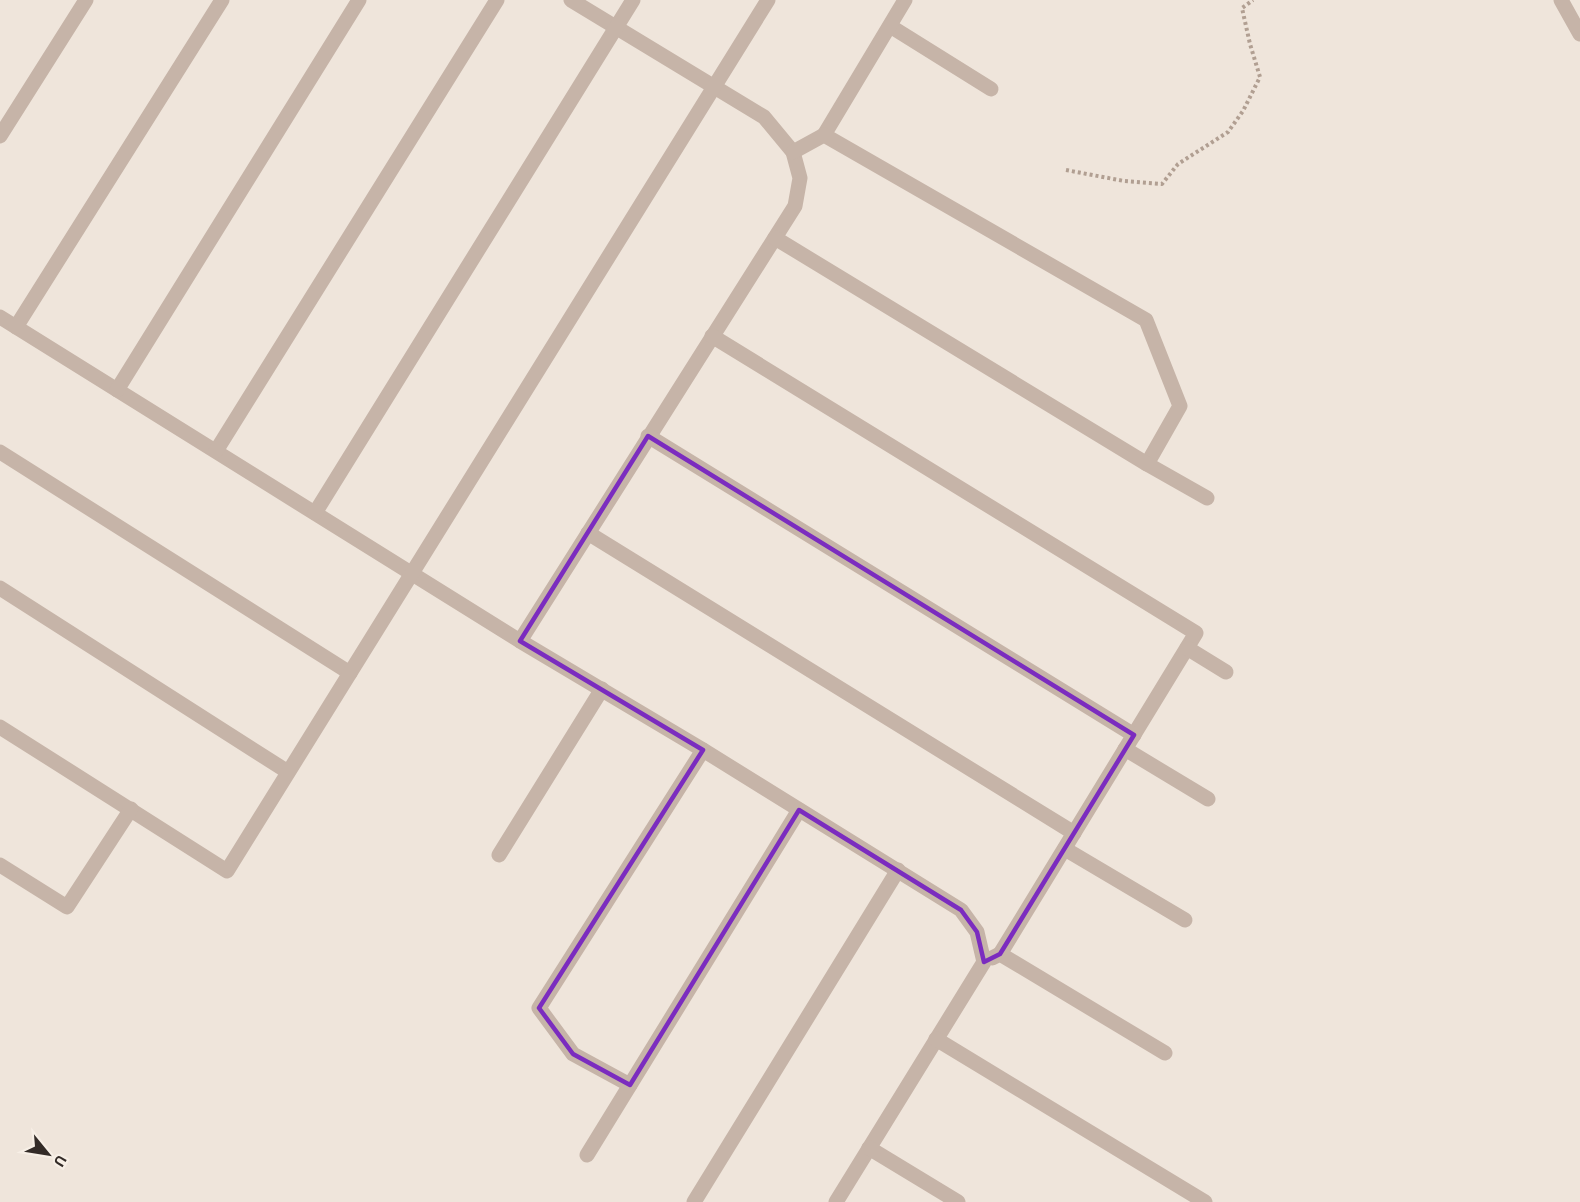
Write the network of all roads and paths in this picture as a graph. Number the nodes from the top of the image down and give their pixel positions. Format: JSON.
{"nodes":[{"id":1,"x":86,"y":0,"type":"edge"},
{"id":2,"x":222,"y":0,"type":"edge"},
{"id":3,"x":359,"y":0,"type":"edge"},
{"id":4,"x":497,"y":0,"type":"edge"},
{"id":5,"x":571,"y":0,"type":"edge"},
{"id":6,"x":633,"y":0,"type":"edge"},
{"id":7,"x":768,"y":0,"type":"edge"},
{"id":8,"x":905,"y":0,"type":"edge"},
{"id":9,"x":1252,"y":0,"type":"edge"},
{"id":10,"x":1561,"y":0,"type":"edge"},
{"id":11,"x":890,"y":26,"type":"junction"},
{"id":12,"x":616,"y":28,"type":"junction"},
{"id":13,"x":1580,"y":34,"type":"edge"},
{"id":14,"x":715,"y":87,"type":"junction"},
{"id":15,"x":991,"y":89,"type":"dead end"},
{"id":16,"x":824,"y":135,"type":"junction"},
{"id":17,"x":0,"y":136,"type":"edge"},
{"id":18,"x":793,"y":152,"type":"junction"},
{"id":19,"x":1066,"y":170,"type":"dead end"},
{"id":20,"x":775,"y":238,"type":"junction"},
{"id":21,"x":0,"y":317,"type":"edge"},
{"id":22,"x":16,"y":327,"type":"junction"},
{"id":23,"x":712,"y":336,"type":"junction"},
{"id":24,"x":117,"y":390,"type":"junction"},
{"id":25,"x":648,"y":436,"type":"junction"},
{"id":26,"x":216,"y":451,"type":"junction"},
{"id":27,"x":0,"y":452,"type":"edge"},
{"id":28,"x":1148,"y":464,"type":"junction"},
{"id":29,"x":1207,"y":498,"type":"dead end"},
{"id":30,"x":315,"y":513,"type":"junction"},
{"id":31,"x":588,"y":533,"type":"junction"},
{"id":32,"x":412,"y":573,"type":"junction"},
{"id":33,"x":0,"y":588,"type":"edge"},
{"id":34,"x":520,"y":641,"type":"junction"},
{"id":35,"x":1187,"y":648,"type":"junction"},
{"id":36,"x":1226,"y":672,"type":"dead end"},
{"id":37,"x":350,"y":673,"type":"junction"},
{"id":38,"x":602,"y":689,"type":"junction"},
{"id":39,"x":0,"y":727,"type":"edge"},
{"id":40,"x":1134,"y":735,"type":"junction"},
{"id":41,"x":1125,"y":749,"type":"junction"},
{"id":42,"x":703,"y":750,"type":"junction"},
{"id":43,"x":288,"y":772,"type":"junction"},
{"id":44,"x":1208,"y":800,"type":"dead end"},
{"id":45,"x":131,"y":809,"type":"junction"},
{"id":46,"x":799,"y":810,"type":"junction"},
{"id":47,"x":1074,"y":833,"type":"junction"},
{"id":48,"x":1065,"y":849,"type":"junction"},
{"id":49,"x":499,"y":855,"type":"dead end"},
{"id":50,"x":0,"y":865,"type":"edge"},
{"id":51,"x":898,"y":870,"type":"junction"},
{"id":52,"x":1185,"y":920,"type":"dead end"},
{"id":53,"x":1000,"y":954,"type":"junction"},
{"id":54,"x":984,"y":962,"type":"junction"},
{"id":55,"x":936,"y":1039,"type":"junction"},
{"id":56,"x":1165,"y":1053,"type":"dead end"},
{"id":57,"x":630,"y":1085,"type":"junction"},
{"id":58,"x":869,"y":1148,"type":"junction"},
{"id":59,"x":587,"y":1155,"type":"dead end"},
{"id":60,"x":694,"y":1202,"type":"edge"},
{"id":61,"x":836,"y":1202,"type":"edge"},
{"id":62,"x":958,"y":1202,"type":"edge"},
{"id":63,"x":1205,"y":1202,"type":"edge"}],
"edges":[{"from":1,"to":17,"type":"street"},
{"from":2,"to":22,"type":"street"},
{"from":3,"to":24,"type":"street"},
{"from":4,"to":26,"type":"street"},
{"from":5,"to":12,"type":"street"},
{"from":6,"to":12,"type":"street"},
{"from":7,"to":14,"type":"street"},
{"from":8,"to":11,"type":"street"},
{"from":9,"to":19,"type":"path"},
{"from":10,"to":13,"type":"street"},
{"from":11,"to":15,"type":"street"},
{"from":11,"to":16,"type":"street"},
{"from":12,"to":14,"type":"street"},
{"from":12,"to":30,"type":"street"},
{"from":14,"to":18,"type":"street"},
{"from":14,"to":32,"type":"street"},
{"from":16,"to":18,"type":"street"},
{"from":16,"to":28,"type":"street"},
{"from":18,"to":20,"type":"street"},
{"from":20,"to":23,"type":"street"},
{"from":20,"to":28,"type":"street"},
{"from":21,"to":22,"type":"street"},
{"from":22,"to":24,"type":"street"},
{"from":23,"to":25,"type":"street"},
{"from":23,"to":35,"type":"street"},
{"from":24,"to":26,"type":"street"},
{"from":25,"to":31,"type":"street"},
{"from":25,"to":40,"type":"street"},
{"from":26,"to":30,"type":"street"},
{"from":27,"to":37,"type":"street"},
{"from":28,"to":29,"type":"street"},
{"from":30,"to":32,"type":"street"},
{"from":31,"to":34,"type":"street"},
{"from":31,"to":47,"type":"street"},
{"from":32,"to":34,"type":"street"},
{"from":32,"to":37,"type":"street"},
{"from":33,"to":43,"type":"street"},
{"from":34,"to":38,"type":"street"},
{"from":35,"to":36,"type":"street"},
{"from":35,"to":40,"type":"street"},
{"from":37,"to":43,"type":"street"},
{"from":38,"to":42,"type":"street"},
{"from":38,"to":49,"type":"street"},
{"from":39,"to":45,"type":"street"},
{"from":40,"to":41,"type":"street"},
{"from":41,"to":44,"type":"street"},
{"from":41,"to":47,"type":"street"},
{"from":42,"to":46,"type":"street"},
{"from":42,"to":57,"type":"street"},
{"from":43,"to":45,"type":"street"},
{"from":45,"to":50,"type":"street"},
{"from":46,"to":51,"type":"street"},
{"from":46,"to":57,"type":"street"},
{"from":47,"to":48,"type":"street"},
{"from":48,"to":52,"type":"street"},
{"from":48,"to":53,"type":"street"},
{"from":51,"to":54,"type":"street"},
{"from":51,"to":60,"type":"street"},
{"from":53,"to":54,"type":"street"},
{"from":53,"to":56,"type":"street"},
{"from":54,"to":55,"type":"street"},
{"from":55,"to":58,"type":"street"},
{"from":55,"to":63,"type":"street"},
{"from":57,"to":59,"type":"street"},
{"from":58,"to":61,"type":"street"},
{"from":58,"to":62,"type":"street"}]}
